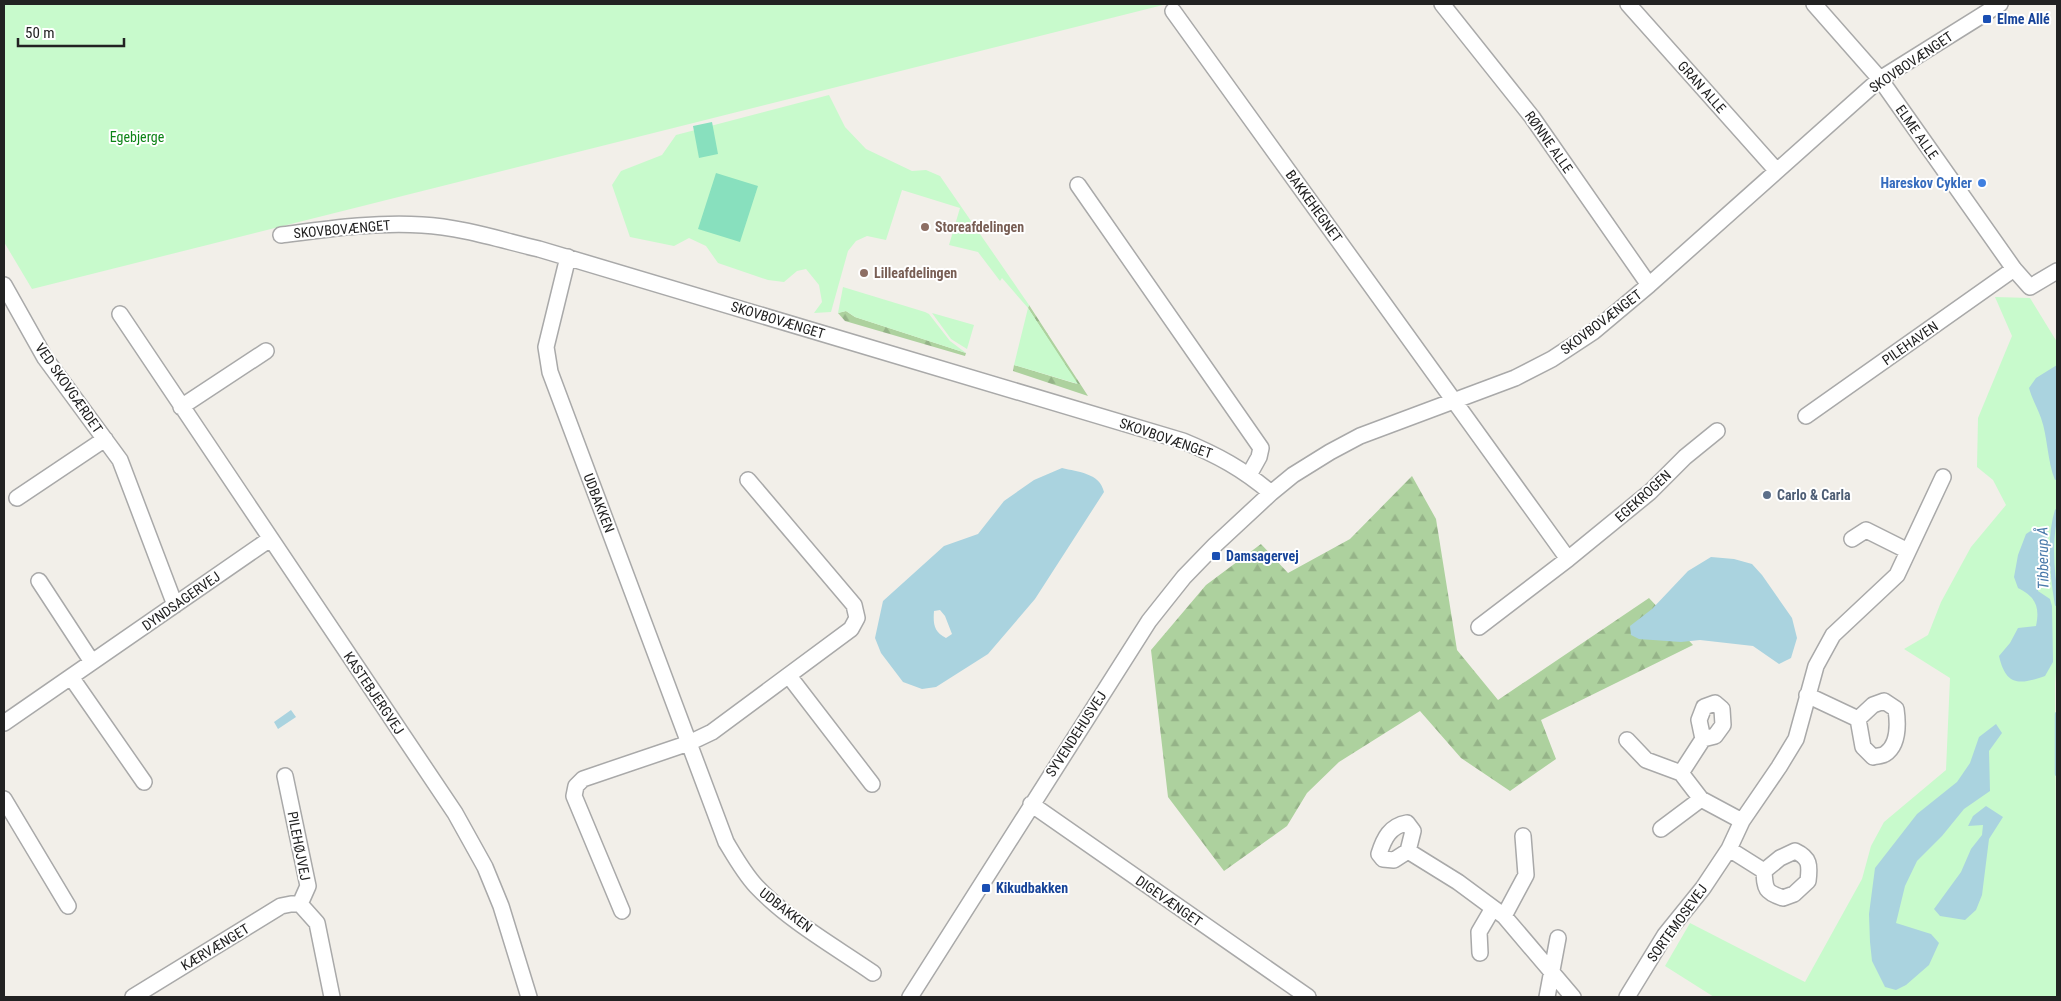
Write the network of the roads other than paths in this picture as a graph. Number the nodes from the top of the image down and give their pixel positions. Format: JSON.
{"nodes":[{"id":1,"x":1442,"y":4,"type":"edge"},
{"id":2,"x":1628,"y":4,"type":"edge"},
{"id":3,"x":1814,"y":4,"type":"edge"},
{"id":4,"x":2000,"y":4,"type":"edge"},
{"id":5,"x":1173,"y":11,"type":"dead end"},
{"id":6,"x":1880,"y":79,"type":"junction"},
{"id":7,"x":1776,"y":170,"type":"junction"},
{"id":8,"x":1078,"y":185,"type":"dead end"},
{"id":9,"x":281,"y":235,"type":"dead end"},
{"id":10,"x":568,"y":258,"type":"junction"},
{"id":11,"x":2014,"y":269,"type":"junction"},
{"id":12,"x":2057,"y":271,"type":"edge"},
{"id":13,"x":1649,"y":285,"type":"junction"},
{"id":14,"x":4,"y":286,"type":"edge"},
{"id":15,"x":120,"y":314,"type":"dead end"},
{"id":16,"x":266,"y":352,"type":"dead end"},
{"id":17,"x":1455,"y":400,"type":"junction"},
{"id":18,"x":181,"y":407,"type":"junction"},
{"id":19,"x":1806,"y":416,"type":"dead end"},
{"id":20,"x":1717,"y":431,"type":"dead end"},
{"id":21,"x":105,"y":439,"type":"junction"},
{"id":22,"x":1249,"y":475,"type":"junction"},
{"id":23,"x":1943,"y":477,"type":"dead end"},
{"id":24,"x":748,"y":480,"type":"dead end"},
{"id":25,"x":1271,"y":493,"type":"junction"},
{"id":26,"x":17,"y":498,"type":"dead end"},
{"id":27,"x":270,"y":539,"type":"junction"},
{"id":28,"x":1852,"y":540,"type":"dead end"},
{"id":29,"x":1908,"y":551,"type":"junction"},
{"id":30,"x":1568,"y":559,"type":"junction"},
{"id":31,"x":39,"y":580,"type":"dead end"},
{"id":32,"x":175,"y":605,"type":"junction"},
{"id":33,"x":1479,"y":627,"type":"dead end"},
{"id":34,"x":92,"y":662,"type":"junction"},
{"id":35,"x":788,"y":676,"type":"junction"},
{"id":36,"x":70,"y":677,"type":"junction"},
{"id":37,"x":1807,"y":696,"type":"junction"},
{"id":38,"x":1858,"y":719,"type":"dead end"},
{"id":39,"x":4,"y":723,"type":"edge"},
{"id":40,"x":1703,"y":739,"type":"dead end"},
{"id":41,"x":1627,"y":740,"type":"dead end"},
{"id":42,"x":689,"y":744,"type":"junction"},
{"id":43,"x":1681,"y":773,"type":"junction"},
{"id":44,"x":285,"y":776,"type":"dead end"},
{"id":45,"x":144,"y":782,"type":"dead end"},
{"id":46,"x":872,"y":784,"type":"dead end"},
{"id":47,"x":4,"y":799,"type":"edge"},
{"id":48,"x":1702,"y":799,"type":"junction"},
{"id":49,"x":1031,"y":804,"type":"junction"},
{"id":50,"x":1742,"y":821,"type":"junction"},
{"id":51,"x":1661,"y":829,"type":"dead end"},
{"id":52,"x":1523,"y":836,"type":"dead end"},
{"id":53,"x":1729,"y":849,"type":"junction"},
{"id":54,"x":1408,"y":852,"type":"dead end"},
{"id":55,"x":1764,"y":871,"type":"dead end"},
{"id":56,"x":300,"y":904,"type":"junction"},
{"id":57,"x":68,"y":906,"type":"dead end"},
{"id":58,"x":622,"y":911,"type":"dead end"},
{"id":59,"x":1499,"y":912,"type":"junction"},
{"id":60,"x":1558,"y":938,"type":"dead end"},
{"id":61,"x":1480,"y":953,"type":"dead end"},
{"id":62,"x":1552,"y":973,"type":"junction"},
{"id":63,"x":873,"y":974,"type":"dead end"},
{"id":64,"x":133,"y":997,"type":"edge"},
{"id":65,"x":332,"y":997,"type":"edge"},
{"id":66,"x":529,"y":997,"type":"edge"},
{"id":67,"x":910,"y":997,"type":"edge"},
{"id":68,"x":1308,"y":997,"type":"edge"},
{"id":69,"x":1547,"y":997,"type":"edge"},
{"id":70,"x":1573,"y":997,"type":"edge"},
{"id":71,"x":1627,"y":997,"type":"edge"}],
"edges":[{"from":1,"to":13,"type":"street","name":"RØNNE ALLE"},
{"from":2,"to":7,"type":"street","name":"GRAN ALLE"},
{"from":3,"to":6,"type":"street","name":"ELME ALLE"},
{"from":4,"to":6,"type":"street","name":"SKOVBOVÆNGET"},
{"from":5,"to":17,"type":"street","name":"BAKKEHEGNET"},
{"from":6,"to":7,"type":"street","name":"SKOVBOVÆNGET"},
{"from":6,"to":11,"type":"street","name":"ELME ALLE"},
{"from":7,"to":13,"type":"street","name":"SKOVBOVÆNGET"},
{"from":8,"to":22,"type":"street"},
{"from":9,"to":10,"type":"street","name":"SKOVBOVÆNGET"},
{"from":10,"to":22,"type":"street","name":"SKOVBOVÆNGET"},
{"from":10,"to":42,"type":"street","name":"UDBAKKEN"},
{"from":11,"to":12,"type":"street","name":"ELME ALLE"},
{"from":11,"to":19,"type":"street","name":"PILEHAVEN"},
{"from":13,"to":17,"type":"street","name":"SKOVBOVÆNGET"},
{"from":14,"to":21,"type":"street","name":"VED SKOVGÆRDET"},
{"from":15,"to":18,"type":"street","name":"KASTEBJERGVEJ"},
{"from":16,"to":18,"type":"street"},
{"from":17,"to":25,"type":"street","name":"SKOVBOVÆNGET"},
{"from":17,"to":30,"type":"street"},
{"from":18,"to":27,"type":"street","name":"KASTEBJERGVEJ"},
{"from":20,"to":30,"type":"street","name":"EGEKROGEN"},
{"from":21,"to":26,"type":"street","name":"VED SKOVGÆRDET"},
{"from":21,"to":32,"type":"street","name":"VED SKOVGÆRDET"},
{"from":22,"to":25,"type":"street","name":"SKOVBOVÆNGET"},
{"from":23,"to":29,"type":"street","name":"SORTEMOSEVEJ"},
{"from":24,"to":35,"type":"street"},
{"from":25,"to":49,"type":"street","name":"SYVENDEHUSVEJ"},
{"from":27,"to":32,"type":"street","name":"DYNDSAGERVEJ"},
{"from":27,"to":66,"type":"street","name":"KASTEBJERGVEJ"},
{"from":28,"to":29,"type":"street"},
{"from":29,"to":37,"type":"street","name":"SORTEMOSEVEJ"},
{"from":30,"to":33,"type":"street","name":"EGEKROGEN"},
{"from":31,"to":34,"type":"street"},
{"from":32,"to":34,"type":"street","name":"DYNDSAGERVEJ"},
{"from":34,"to":36,"type":"street","name":"DYNDSAGERVEJ"},
{"from":35,"to":42,"type":"street"},
{"from":35,"to":46,"type":"street"},
{"from":36,"to":39,"type":"street","name":"DYNDSAGERVEJ"},
{"from":36,"to":45,"type":"street"},
{"from":37,"to":38,"type":"street"},
{"from":37,"to":50,"type":"street","name":"SORTEMOSEVEJ"},
{"from":40,"to":43,"type":"street"},
{"from":41,"to":43,"type":"street"},
{"from":42,"to":58,"type":"street"},
{"from":42,"to":63,"type":"street","name":"UDBAKKEN"},
{"from":43,"to":48,"type":"street"},
{"from":44,"to":56,"type":"street","name":"PILEHØJVEJ"},
{"from":47,"to":57,"type":"street"},
{"from":48,"to":50,"type":"street"},
{"from":48,"to":51,"type":"street"},
{"from":49,"to":67,"type":"street","name":"SYVENDEHUSVEJ"},
{"from":49,"to":68,"type":"street","name":"DIGEVÆNGET"},
{"from":50,"to":53,"type":"street","name":"SORTEMOSEVEJ"},
{"from":52,"to":59,"type":"street"},
{"from":53,"to":55,"type":"street"},
{"from":53,"to":71,"type":"street","name":"SORTEMOSEVEJ"},
{"from":54,"to":59,"type":"street"},
{"from":56,"to":64,"type":"street","name":"KÆRVÆNGET"},
{"from":56,"to":65,"type":"street"},
{"from":59,"to":61,"type":"street"},
{"from":59,"to":62,"type":"street"},
{"from":60,"to":62,"type":"street"},
{"from":62,"to":69,"type":"street"},
{"from":62,"to":70,"type":"street"}]}
